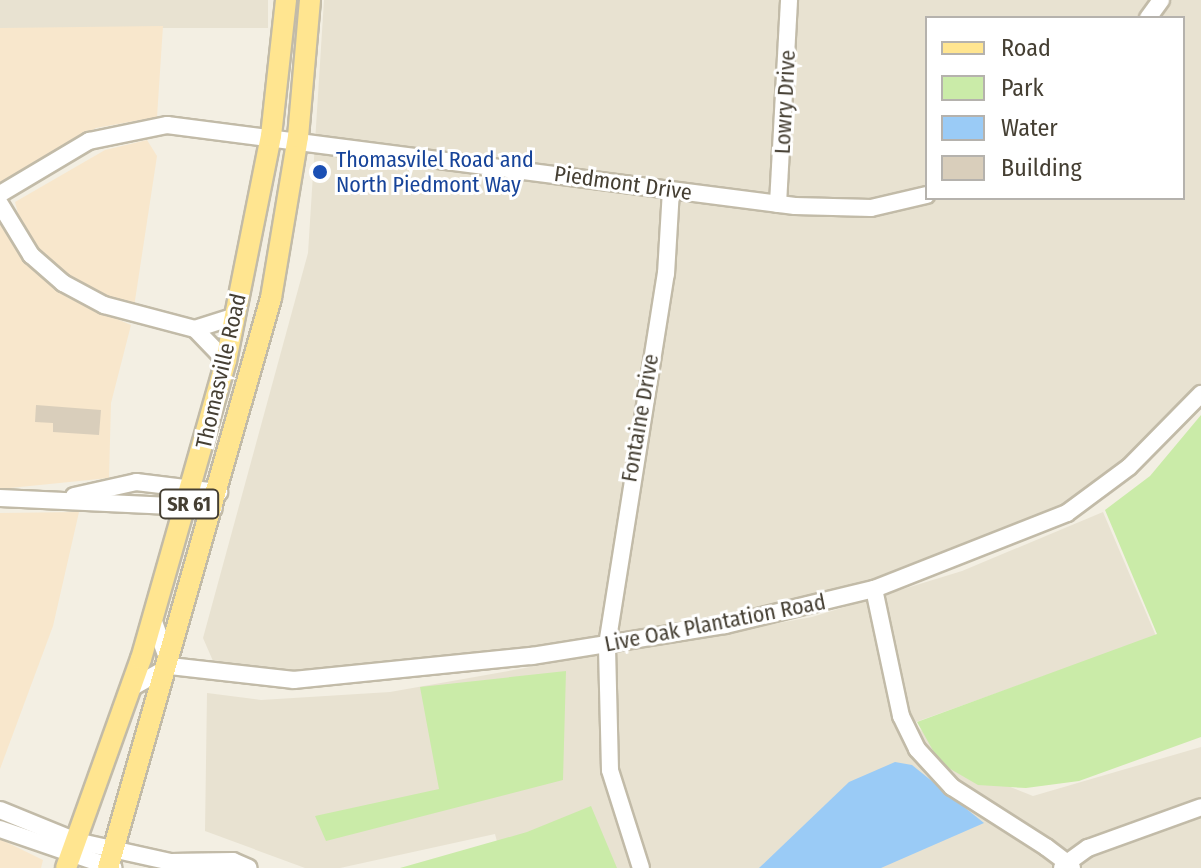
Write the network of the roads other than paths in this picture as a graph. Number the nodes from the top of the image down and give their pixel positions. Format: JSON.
{"nodes":[{"id":1,"x":286,"y":0,"type":"edge"},
{"id":2,"x":310,"y":0,"type":"edge"},
{"id":3,"x":789,"y":0,"type":"edge"},
{"id":4,"x":271,"y":136,"type":"junction"},
{"id":5,"x":298,"y":137,"type":"junction"},
{"id":6,"x":671,"y":190,"type":"junction"},
{"id":7,"x":0,"y":194,"type":"edge"},
{"id":8,"x":925,"y":195,"type":"edge"},
{"id":9,"x":0,"y":204,"type":"edge"},
{"id":10,"x":778,"y":204,"type":"junction"},
{"id":11,"x":236,"y":316,"type":"junction"},
{"id":12,"x":265,"y":323,"type":"junction"},
{"id":13,"x":195,"y":329,"type":"junction"},
{"id":14,"x":226,"y":361,"type":"junction"},
{"id":15,"x":1201,"y":394,"type":"edge"},
{"id":16,"x":191,"y":494,"type":"junction"},
{"id":17,"x":0,"y":498,"type":"edge"},
{"id":18,"x":217,"y":500,"type":"junction"},
{"id":19,"x":874,"y":589,"type":"junction"},
{"id":20,"x":153,"y":619,"type":"junction"},
{"id":21,"x":607,"y":645,"type":"junction"},
{"id":22,"x":170,"y":666,"type":"junction"},
{"id":23,"x":131,"y":688,"type":"junction"},
{"id":24,"x":1201,"y":807,"type":"edge"},
{"id":25,"x":0,"y":810,"type":"edge"},
{"id":26,"x":0,"y":829,"type":"edge"},
{"id":27,"x":71,"y":855,"type":"edge"},
{"id":28,"x":111,"y":863,"type":"edge"},
{"id":29,"x":1067,"y":866,"type":"edge"},
{"id":30,"x":249,"y":868,"type":"edge"},
{"id":31,"x":641,"y":868,"type":"edge"}],
"edges":[{"from":1,"to":4,"type":"main road","name":"Thomasville Road","number":"SR 61"},
{"from":2,"to":5,"type":"main road","name":"Thomasville Road","number":"SR 61"},
{"from":3,"to":10,"type":"street","name":"Lowry Drive"},
{"from":4,"to":5,"type":"street","name":"Piedmont Drive"},
{"from":4,"to":7,"type":"street","name":"Piedmont Drive"},
{"from":4,"to":11,"type":"main road","name":"Thomasville Road","number":"SR 61"},
{"from":5,"to":6,"type":"street","name":"Piedmont Drive"},
{"from":5,"to":12,"type":"main road","name":"Thomasville Road","number":"SR 61"},
{"from":6,"to":10,"type":"street","name":"Piedmont Drive"},
{"from":6,"to":21,"type":"street","name":"Fontaine Drive"},
{"from":8,"to":10,"type":"street","name":"Piedmont Drive"},
{"from":9,"to":13,"type":"street"},
{"from":11,"to":12,"type":"main road"},
{"from":11,"to":13,"type":"street"},
{"from":11,"to":14,"type":"main road","name":"Thomasville Road","number":"SR 61"},
{"from":12,"to":18,"type":"main road","name":"Thomasville Road","number":"SR 61"},
{"from":13,"to":14,"type":"street"},
{"from":14,"to":16,"type":"main road","name":"Thomasville Road","number":"SR 61"},
{"from":15,"to":19,"type":"street","name":"Live Oak Plantation Road"},
{"from":16,"to":17,"type":"street"},
{"from":16,"to":18,"type":"street"},
{"from":16,"to":20,"type":"main road","name":"Thomasville Road","number":"SR 61"},
{"from":18,"to":22,"type":"main road","name":"Thomasville Road","number":"SR 61"},
{"from":19,"to":21,"type":"street","name":"Live Oak Plantation Road"},
{"from":19,"to":29,"type":"street"},
{"from":20,"to":22,"type":"street"},
{"from":20,"to":23,"type":"main road","name":"Thomasville Road","number":"SR 61"},
{"from":21,"to":22,"type":"street","name":"Live Oak Plantation Road"},
{"from":21,"to":31,"type":"street","name":"Fontaine Drive"},
{"from":22,"to":23,"type":"street"},
{"from":22,"to":28,"type":"main road","name":"Thomasville Road","number":"SR 61"},
{"from":23,"to":27,"type":"main road","name":"Thomasville Road","number":"SR 61"},
{"from":24,"to":29,"type":"street"},
{"from":25,"to":27,"type":"street"},
{"from":26,"to":27,"type":"street"},
{"from":27,"to":28,"type":"street"},
{"from":28,"to":30,"type":"street"}]}
